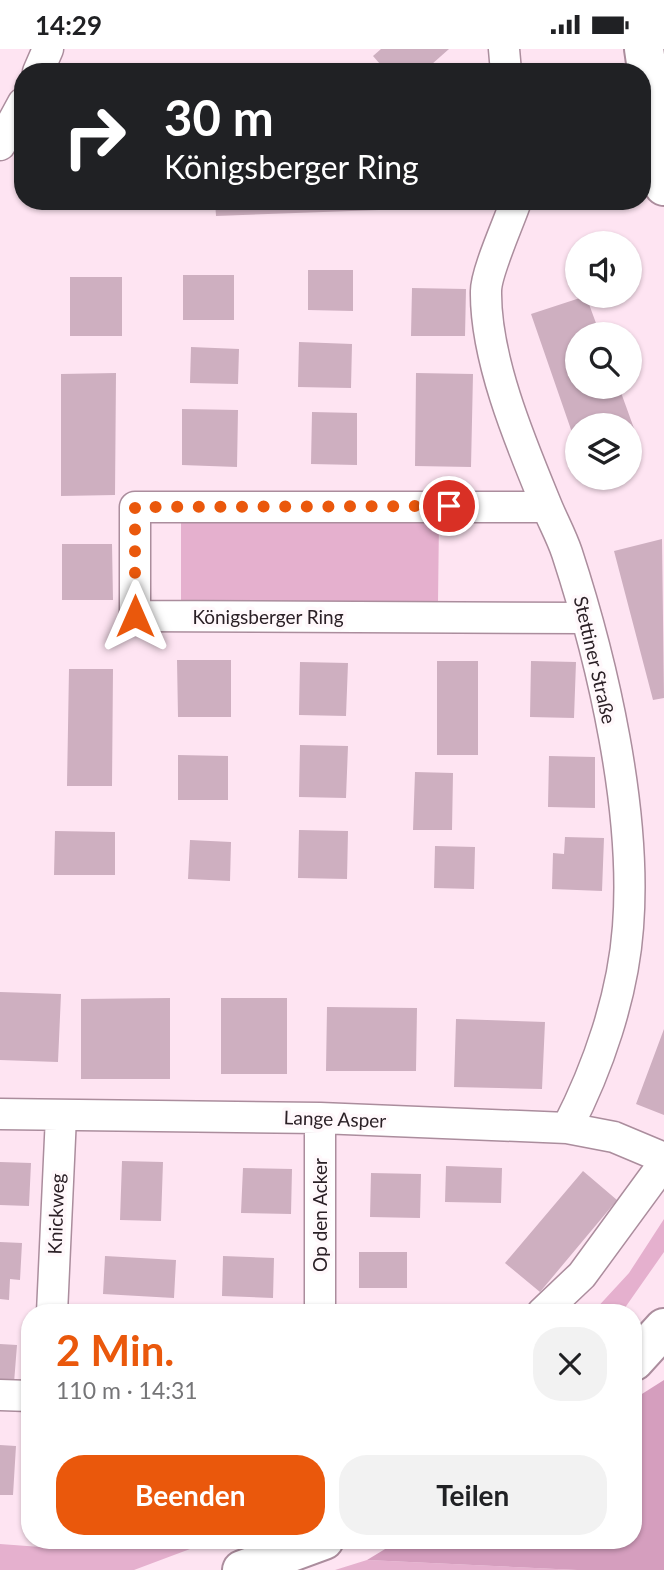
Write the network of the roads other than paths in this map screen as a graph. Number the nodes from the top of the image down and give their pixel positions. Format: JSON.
{"nodes":[{"id":1,"x":651,"y":109,"type":"edge"},
{"id":2,"x":14,"y":119,"type":"edge"},
{"id":3,"x":0,"y":145,"type":"edge"},
{"id":4,"x":664,"y":186,"type":"edge"},
{"id":5,"x":513,"y":210,"type":"edge"},
{"id":6,"x":547,"y":507,"type":"junction"},
{"id":7,"x":585,"y":618,"type":"junction"},
{"id":8,"x":0,"y":1114,"type":"edge"},
{"id":9,"x":61,"y":1117,"type":"junction"},
{"id":10,"x":320,"y":1118,"type":"junction"},
{"id":11,"x":567,"y":1128,"type":"junction"},
{"id":12,"x":664,"y":1160,"type":"edge"},
{"id":13,"x":52,"y":1304,"type":"edge"},
{"id":14,"x":320,"y":1304,"type":"edge"},
{"id":15,"x":552,"y":1304,"type":"edge"},
{"id":16,"x":664,"y":1328,"type":"edge"},
{"id":17,"x":642,"y":1352,"type":"edge"},
{"id":18,"x":0,"y":1395,"type":"edge"},
{"id":19,"x":21,"y":1396,"type":"edge"},
{"id":20,"x":299,"y":1549,"type":"edge"},
{"id":21,"x":242,"y":1570,"type":"edge"}],
"edges":[{"from":1,"to":4,"type":"main road"},
{"from":2,"to":3,"type":"street"},
{"from":5,"to":6,"type":"street","name":"Stettiner Straße"},
{"from":6,"to":7,"type":"street","name":"Stettiner Straße"},
{"from":6,"to":7,"type":"street","name":"Königsberger Ring"},
{"from":7,"to":11,"type":"street","name":"Stettiner Straße"},
{"from":8,"to":9,"type":"street","name":"Lange Asper"},
{"from":9,"to":10,"type":"street","name":"Lange Asper"},
{"from":9,"to":13,"type":"street","name":"Knickweg"},
{"from":10,"to":11,"type":"street","name":"Lange Asper"},
{"from":10,"to":14,"type":"street","name":"Op den Acker"},
{"from":11,"to":12,"type":"street","name":"Lange Asper"},
{"from":12,"to":15,"type":"street"},
{"from":16,"to":17,"type":"main road"},
{"from":18,"to":19,"type":"street"},
{"from":20,"to":21,"type":"main road"}]}
